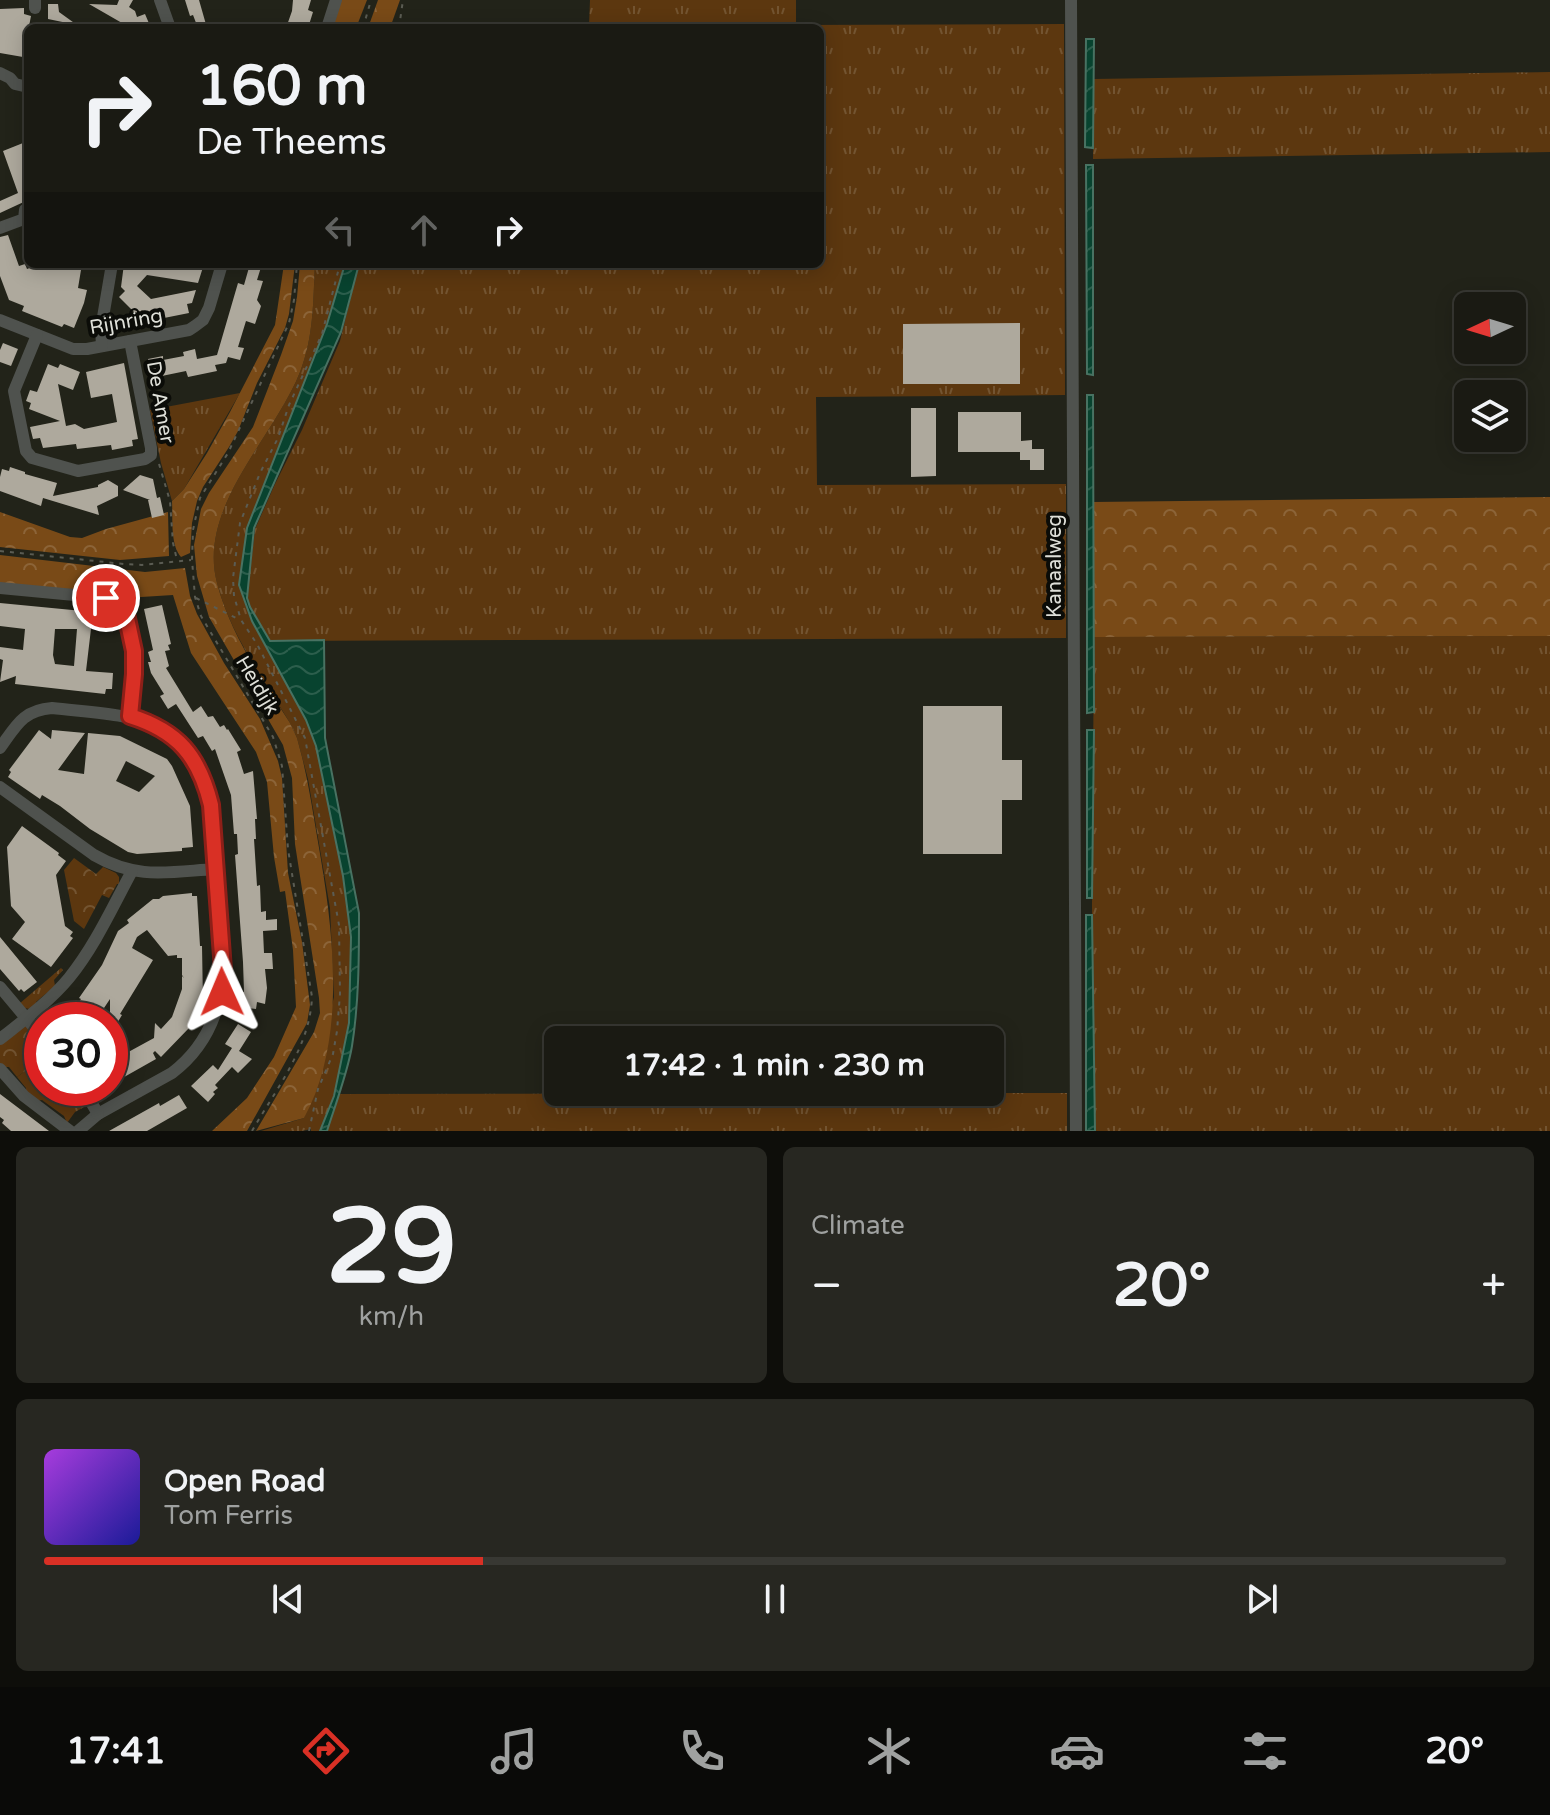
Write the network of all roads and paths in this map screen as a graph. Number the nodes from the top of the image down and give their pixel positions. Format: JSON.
{"nodes":[{"id":1,"x":160,"y":0,"type":"edge"},
{"id":2,"x":336,"y":0,"type":"edge"},
{"id":3,"x":371,"y":0,"type":"edge"},
{"id":4,"x":403,"y":0,"type":"edge"},
{"id":5,"x":1071,"y":0,"type":"edge"},
{"id":6,"x":169,"y":24,"type":"edge"},
{"id":7,"x":328,"y":24,"type":"edge"},
{"id":8,"x":364,"y":24,"type":"edge"},
{"id":9,"x":400,"y":24,"type":"edge"},
{"id":10,"x":0,"y":73,"type":"edge"},
{"id":11,"x":24,"y":86,"type":"edge"},
{"id":12,"x":24,"y":219,"type":"edge"},
{"id":13,"x":0,"y":228,"type":"edge"},
{"id":14,"x":111,"y":268,"type":"edge"},
{"id":15,"x":221,"y":268,"type":"edge"},
{"id":16,"x":297,"y":268,"type":"edge"},
{"id":17,"x":339,"y":268,"type":"edge"},
{"id":18,"x":0,"y":320,"type":"edge"},
{"id":19,"x":37,"y":335,"type":"junction"},
{"id":20,"x":130,"y":341,"type":"junction"},
{"id":21,"x":102,"y":346,"type":"junction"},
{"id":22,"x":151,"y":455,"type":"junction"},
{"id":23,"x":0,"y":551,"type":"edge"},
{"id":24,"x":192,"y":560,"type":"junction"},
{"id":25,"x":177,"y":561,"type":"junction"},
{"id":26,"x":0,"y":588,"type":"edge"},
{"id":27,"x":195,"y":597,"type":"junction"},
{"id":28,"x":241,"y":620,"type":"junction"},
{"id":29,"x":130,"y":716,"type":"junction"},
{"id":30,"x":0,"y":748,"type":"edge"},
{"id":31,"x":0,"y":787,"type":"edge"},
{"id":32,"x":215,"y":869,"type":"junction"},
{"id":33,"x":132,"y":871,"type":"junction"},
{"id":34,"x":0,"y":987,"type":"edge"},
{"id":35,"x":45,"y":1002,"type":"edge"},
{"id":36,"x":24,"y":1015,"type":"edge"},
{"id":37,"x":24,"y":1019,"type":"edge"},
{"id":38,"x":0,"y":1039,"type":"edge"},
{"id":39,"x":0,"y":1069,"type":"edge"},
{"id":40,"x":93,"y":1106,"type":"edge"},
{"id":41,"x":98,"y":1114,"type":"junction"},
{"id":42,"x":70,"y":1131,"type":"edge"},
{"id":43,"x":78,"y":1131,"type":"edge"},
{"id":44,"x":252,"y":1131,"type":"edge"},
{"id":45,"x":309,"y":1131,"type":"edge"},
{"id":46,"x":1076,"y":1131,"type":"edge"}],
"edges":[{"from":1,"to":6,"type":"street"},
{"from":2,"to":7,"type":"street"},
{"from":3,"to":8,"type":"path"},
{"from":4,"to":9,"type":"path"},
{"from":5,"to":46,"type":"street","name":"Kanaalweg"},
{"from":10,"to":11,"type":"street"},
{"from":12,"to":13,"type":"street"},
{"from":14,"to":21,"type":"street"},
{"from":15,"to":20,"type":"street","name":"Rijnring"},
{"from":16,"to":24,"type":"path","name":"Heidijk"},
{"from":17,"to":28,"type":"path"},
{"from":18,"to":19,"type":"street","name":"Rijnring"},
{"from":19,"to":21,"type":"street","name":"Rijnring"},
{"from":19,"to":22,"type":"street","name":"De Amer"},
{"from":20,"to":21,"type":"street","name":"Rijnring"},
{"from":20,"to":22,"type":"street","name":"De Amer"},
{"from":22,"to":25,"type":"path"},
{"from":23,"to":25,"type":"path"},
{"from":24,"to":25,"type":"path"},
{"from":24,"to":27,"type":"path","name":"Heidijk"},
{"from":26,"to":29,"type":"street"},
{"from":27,"to":28,"type":"path"},
{"from":27,"to":44,"type":"path","name":"Heidijk"},
{"from":28,"to":45,"type":"path"},
{"from":29,"to":30,"type":"street"},
{"from":29,"to":32,"type":"street"},
{"from":31,"to":33,"type":"street"},
{"from":32,"to":33,"type":"street"},
{"from":32,"to":41,"type":"street"},
{"from":33,"to":35,"type":"street"},
{"from":34,"to":36,"type":"street"},
{"from":37,"to":38,"type":"street"},
{"from":39,"to":42,"type":"street"},
{"from":40,"to":41,"type":"street"},
{"from":41,"to":43,"type":"street"}]}
